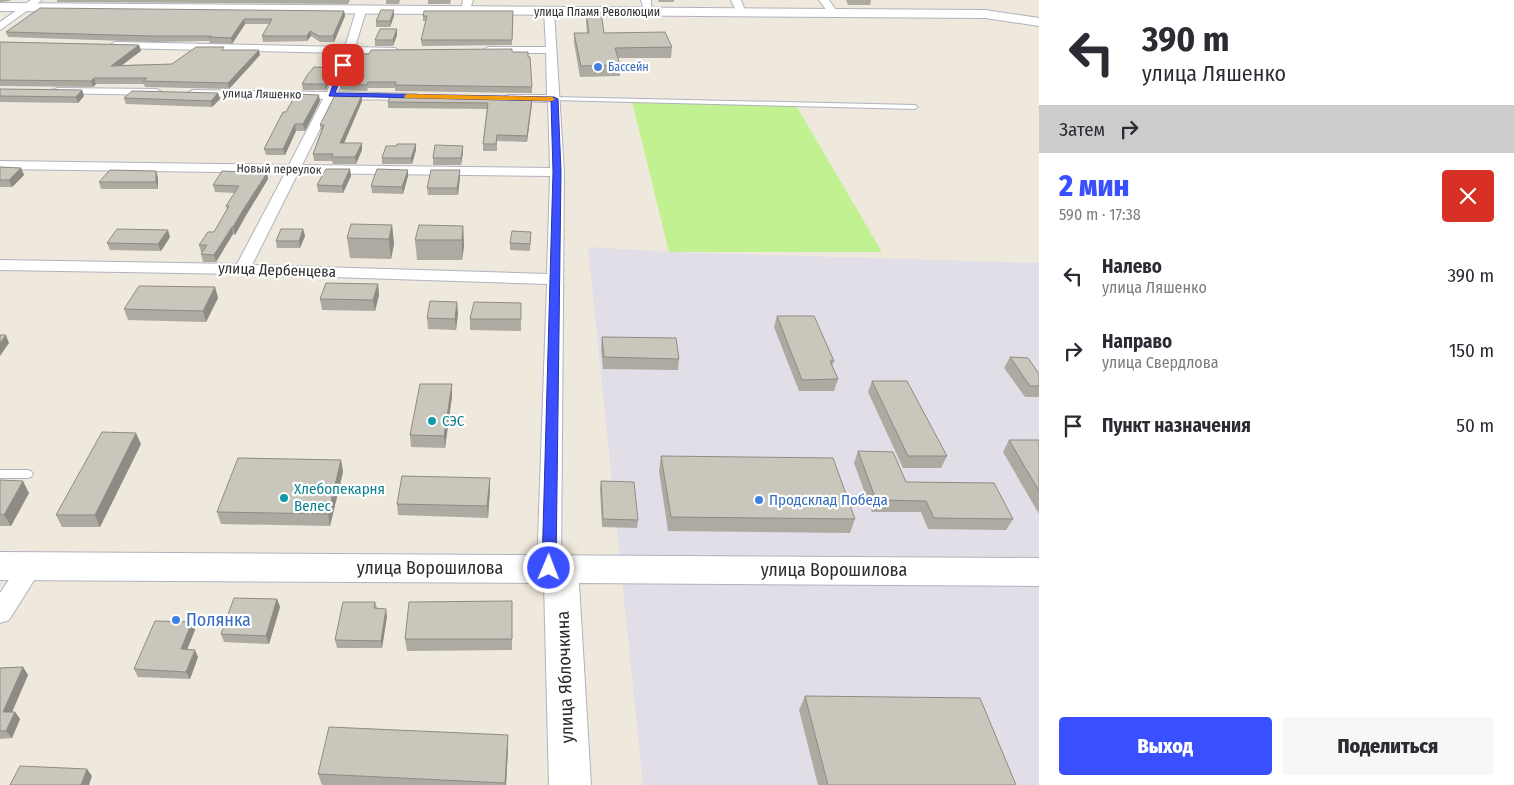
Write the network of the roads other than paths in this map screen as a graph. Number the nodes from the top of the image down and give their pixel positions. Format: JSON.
{"nodes":[{"id":1,"x":824,"y":0,"type":"edge"},
{"id":2,"x":33,"y":4,"type":"edge"},
{"id":3,"x":467,"y":6,"type":"edge"},
{"id":4,"x":647,"y":6,"type":"edge"},
{"id":5,"x":738,"y":6,"type":"edge"},
{"id":6,"x":0,"y":7,"type":"edge"},
{"id":7,"x":367,"y":7,"type":"edge"},
{"id":8,"x":552,"y":8,"type":"edge"},
{"id":9,"x":833,"y":13,"type":"junction"},
{"id":10,"x":1039,"y":13,"type":"edge"},
{"id":11,"x":985,"y":14,"type":"junction"},
{"id":12,"x":1039,"y":22,"type":"edge"},
{"id":13,"x":0,"y":27,"type":"edge"},
{"id":14,"x":100,"y":45,"type":"edge"},
{"id":15,"x":407,"y":50,"type":"edge"},
{"id":16,"x":474,"y":50,"type":"edge"},
{"id":17,"x":552,"y":50,"type":"junction"},
{"id":18,"x":349,"y":51,"type":"junction"},
{"id":19,"x":49,"y":91,"type":"edge"},
{"id":20,"x":166,"y":92,"type":"edge"},
{"id":21,"x":185,"y":93,"type":"edge"},
{"id":22,"x":331,"y":95,"type":"junction"},
{"id":23,"x":428,"y":97,"type":"edge"},
{"id":24,"x":496,"y":98,"type":"edge"},
{"id":25,"x":554,"y":99,"type":"junction"},
{"id":26,"x":915,"y":107,"type":"dead end"},
{"id":27,"x":0,"y":165,"type":"edge"},
{"id":28,"x":294,"y":169,"type":"junction"},
{"id":29,"x":557,"y":172,"type":"junction"},
{"id":30,"x":0,"y":265,"type":"edge"},
{"id":31,"x":242,"y":269,"type":"junction"},
{"id":32,"x":554,"y":279,"type":"junction"},
{"id":33,"x":0,"y":474,"type":"edge"},
{"id":34,"x":27,"y":474,"type":"dead end"},
{"id":35,"x":16,"y":566,"type":"edge"},
{"id":36,"x":555,"y":568,"type":"junction"},
{"id":37,"x":1039,"y":572,"type":"edge"},
{"id":38,"x":0,"y":613,"type":"edge"},
{"id":39,"x":570,"y":785,"type":"edge"}],
"edges":[{"from":1,"to":9,"type":"street"},
{"from":2,"to":6,"type":"street","name":"улица Пламя Революции"},
{"from":2,"to":7,"type":"street","name":"улица Пламя Революции"},
{"from":2,"to":13,"type":"street"},
{"from":3,"to":7,"type":"street","name":"улица Пламя Революции"},
{"from":3,"to":8,"type":"street","name":"улица Пламя Революции"},
{"from":4,"to":5,"type":"street","name":"улица Пламя Революции"},
{"from":4,"to":8,"type":"street","name":"улица Пламя Революции"},
{"from":5,"to":9,"type":"street","name":"улица Пламя Революции"},
{"from":7,"to":18,"type":"street"},
{"from":8,"to":17,"type":"street","name":"улица Яблочкина"},
{"from":9,"to":11,"type":"street","name":"улица Пламя Революции"},
{"from":10,"to":11,"type":"street"},
{"from":11,"to":12,"type":"street"},
{"from":14,"to":18,"type":"street"},
{"from":15,"to":18,"type":"street"},
{"from":16,"to":17,"type":"street"},
{"from":17,"to":25,"type":"street","name":"улица Яблочкина"},
{"from":18,"to":22,"type":"street"},
{"from":19,"to":20,"type":"street"},
{"from":21,"to":22,"type":"street","name":"улица Ляшенко"},
{"from":22,"to":23,"type":"street","name":"улица Ляшенко"},
{"from":22,"to":28,"type":"street"},
{"from":24,"to":25,"type":"street"},
{"from":25,"to":26,"type":"lane"},
{"from":25,"to":29,"type":"street","name":"улица Яблочкина"},
{"from":27,"to":28,"type":"street","name":"Новый переулок"},
{"from":28,"to":29,"type":"street","name":"Новый переулок"},
{"from":28,"to":31,"type":"street"},
{"from":29,"to":32,"type":"street","name":"улица Яблочкина"},
{"from":30,"to":31,"type":"street","name":"улица Дербенцева"},
{"from":31,"to":32,"type":"street","name":"улица Дербенцева"},
{"from":32,"to":36,"type":"street","name":"улица Яблочкина"},
{"from":33,"to":34,"type":"lane"},
{"from":35,"to":36,"type":"street","name":"улица Ворошилова"},
{"from":35,"to":38,"type":"street"},
{"from":36,"to":37,"type":"street","name":"улица Ворошилова"},
{"from":36,"to":39,"type":"street","name":"улица Яблочкина"}]}
